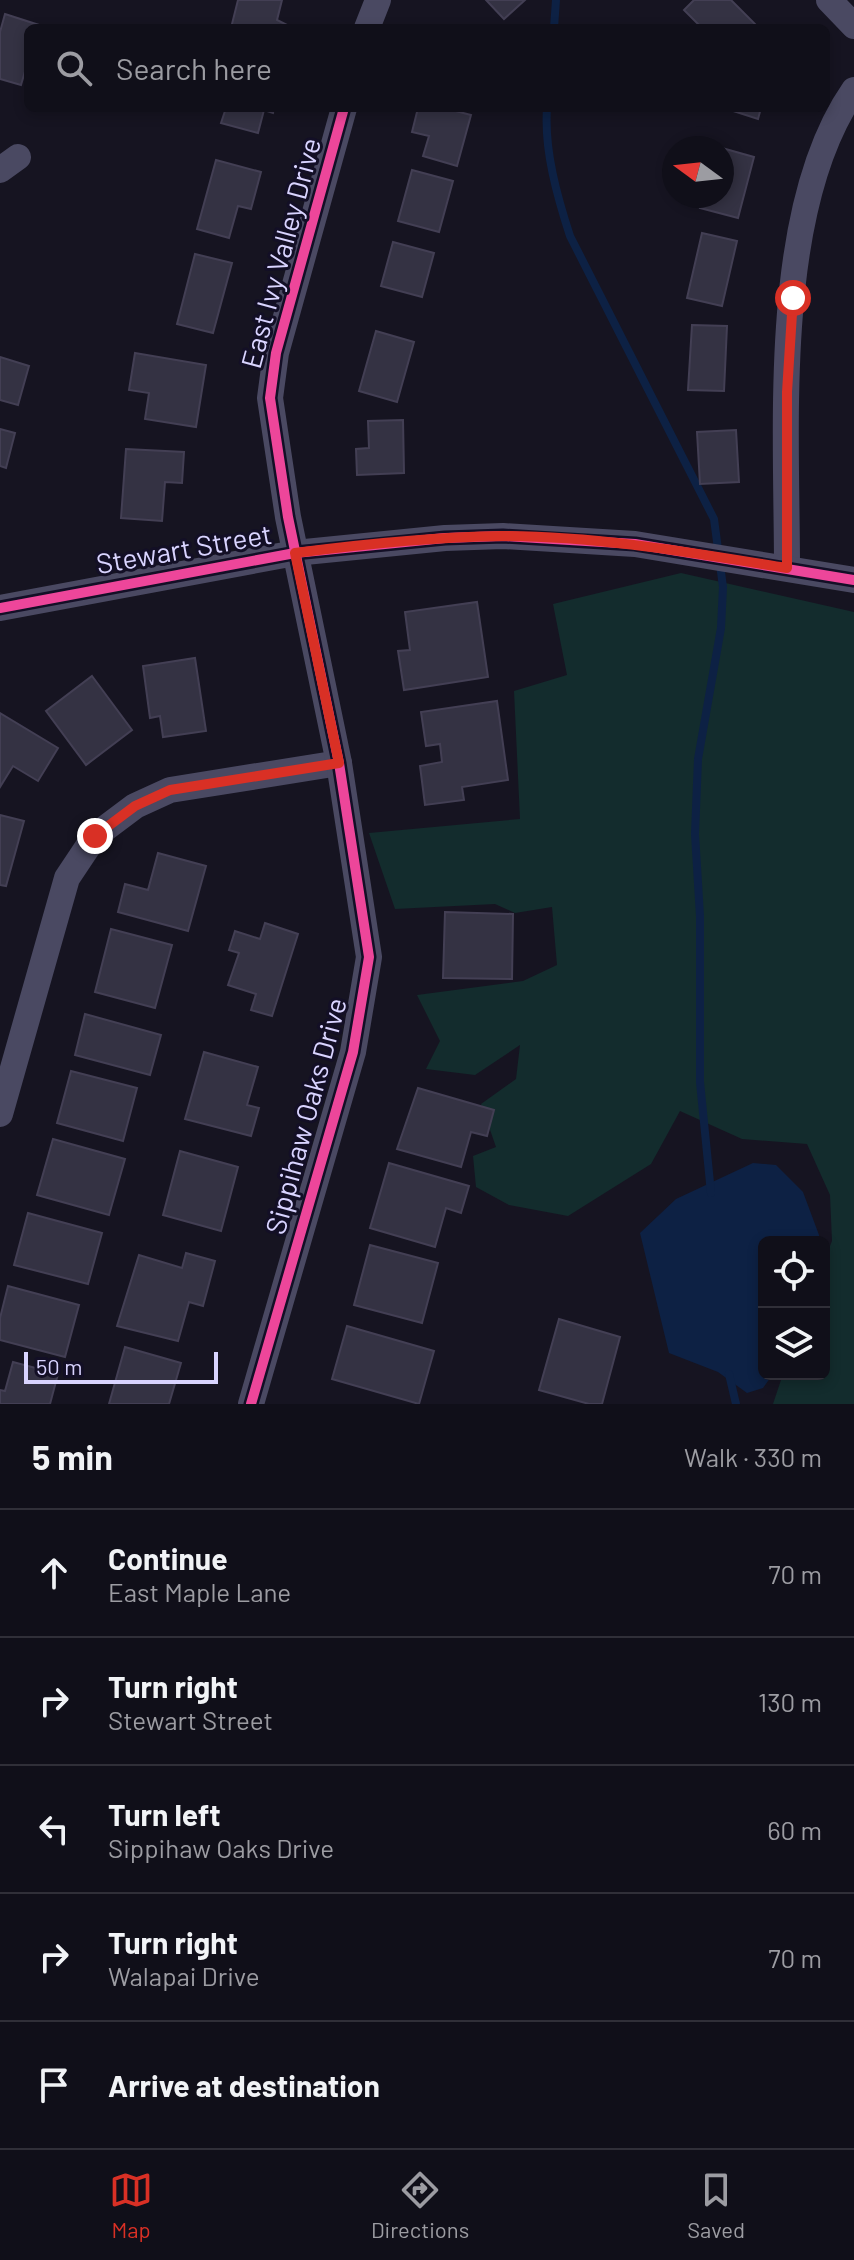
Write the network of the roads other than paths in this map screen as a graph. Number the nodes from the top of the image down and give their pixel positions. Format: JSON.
{"nodes":[{"id":1,"x":378,"y":0,"type":"edge"},
{"id":2,"x":829,"y":0,"type":"edge"},
{"id":3,"x":369,"y":24,"type":"edge"},
{"id":4,"x":854,"y":26,"type":"edge"},
{"id":5,"x":854,"y":90,"type":"edge"},
{"id":6,"x":343,"y":112,"type":"edge"},
{"id":7,"x":295,"y":553,"type":"junction"},
{"id":8,"x":787,"y":568,"type":"junction"},
{"id":9,"x":854,"y":580,"type":"edge"},
{"id":10,"x":0,"y":608,"type":"edge"},
{"id":11,"x":339,"y":763,"type":"junction"},
{"id":12,"x":0,"y":1114,"type":"edge"},
{"id":13,"x":251,"y":1404,"type":"edge"}],
"edges":[{"from":1,"to":3,"type":"street"},
{"from":2,"to":4,"type":"street"},
{"from":5,"to":8,"type":"street"},
{"from":6,"to":7,"type":"street","name":"East Ivy Valley Drive"},
{"from":7,"to":8,"type":"street","name":"Stewart Street"},
{"from":7,"to":10,"type":"street","name":"Stewart Street"},
{"from":7,"to":11,"type":"street","name":"Sippihaw Oaks Drive"},
{"from":8,"to":9,"type":"street","name":"Stewart Street"},
{"from":11,"to":12,"type":"street"},
{"from":11,"to":13,"type":"street","name":"Sippihaw Oaks Drive"}]}
